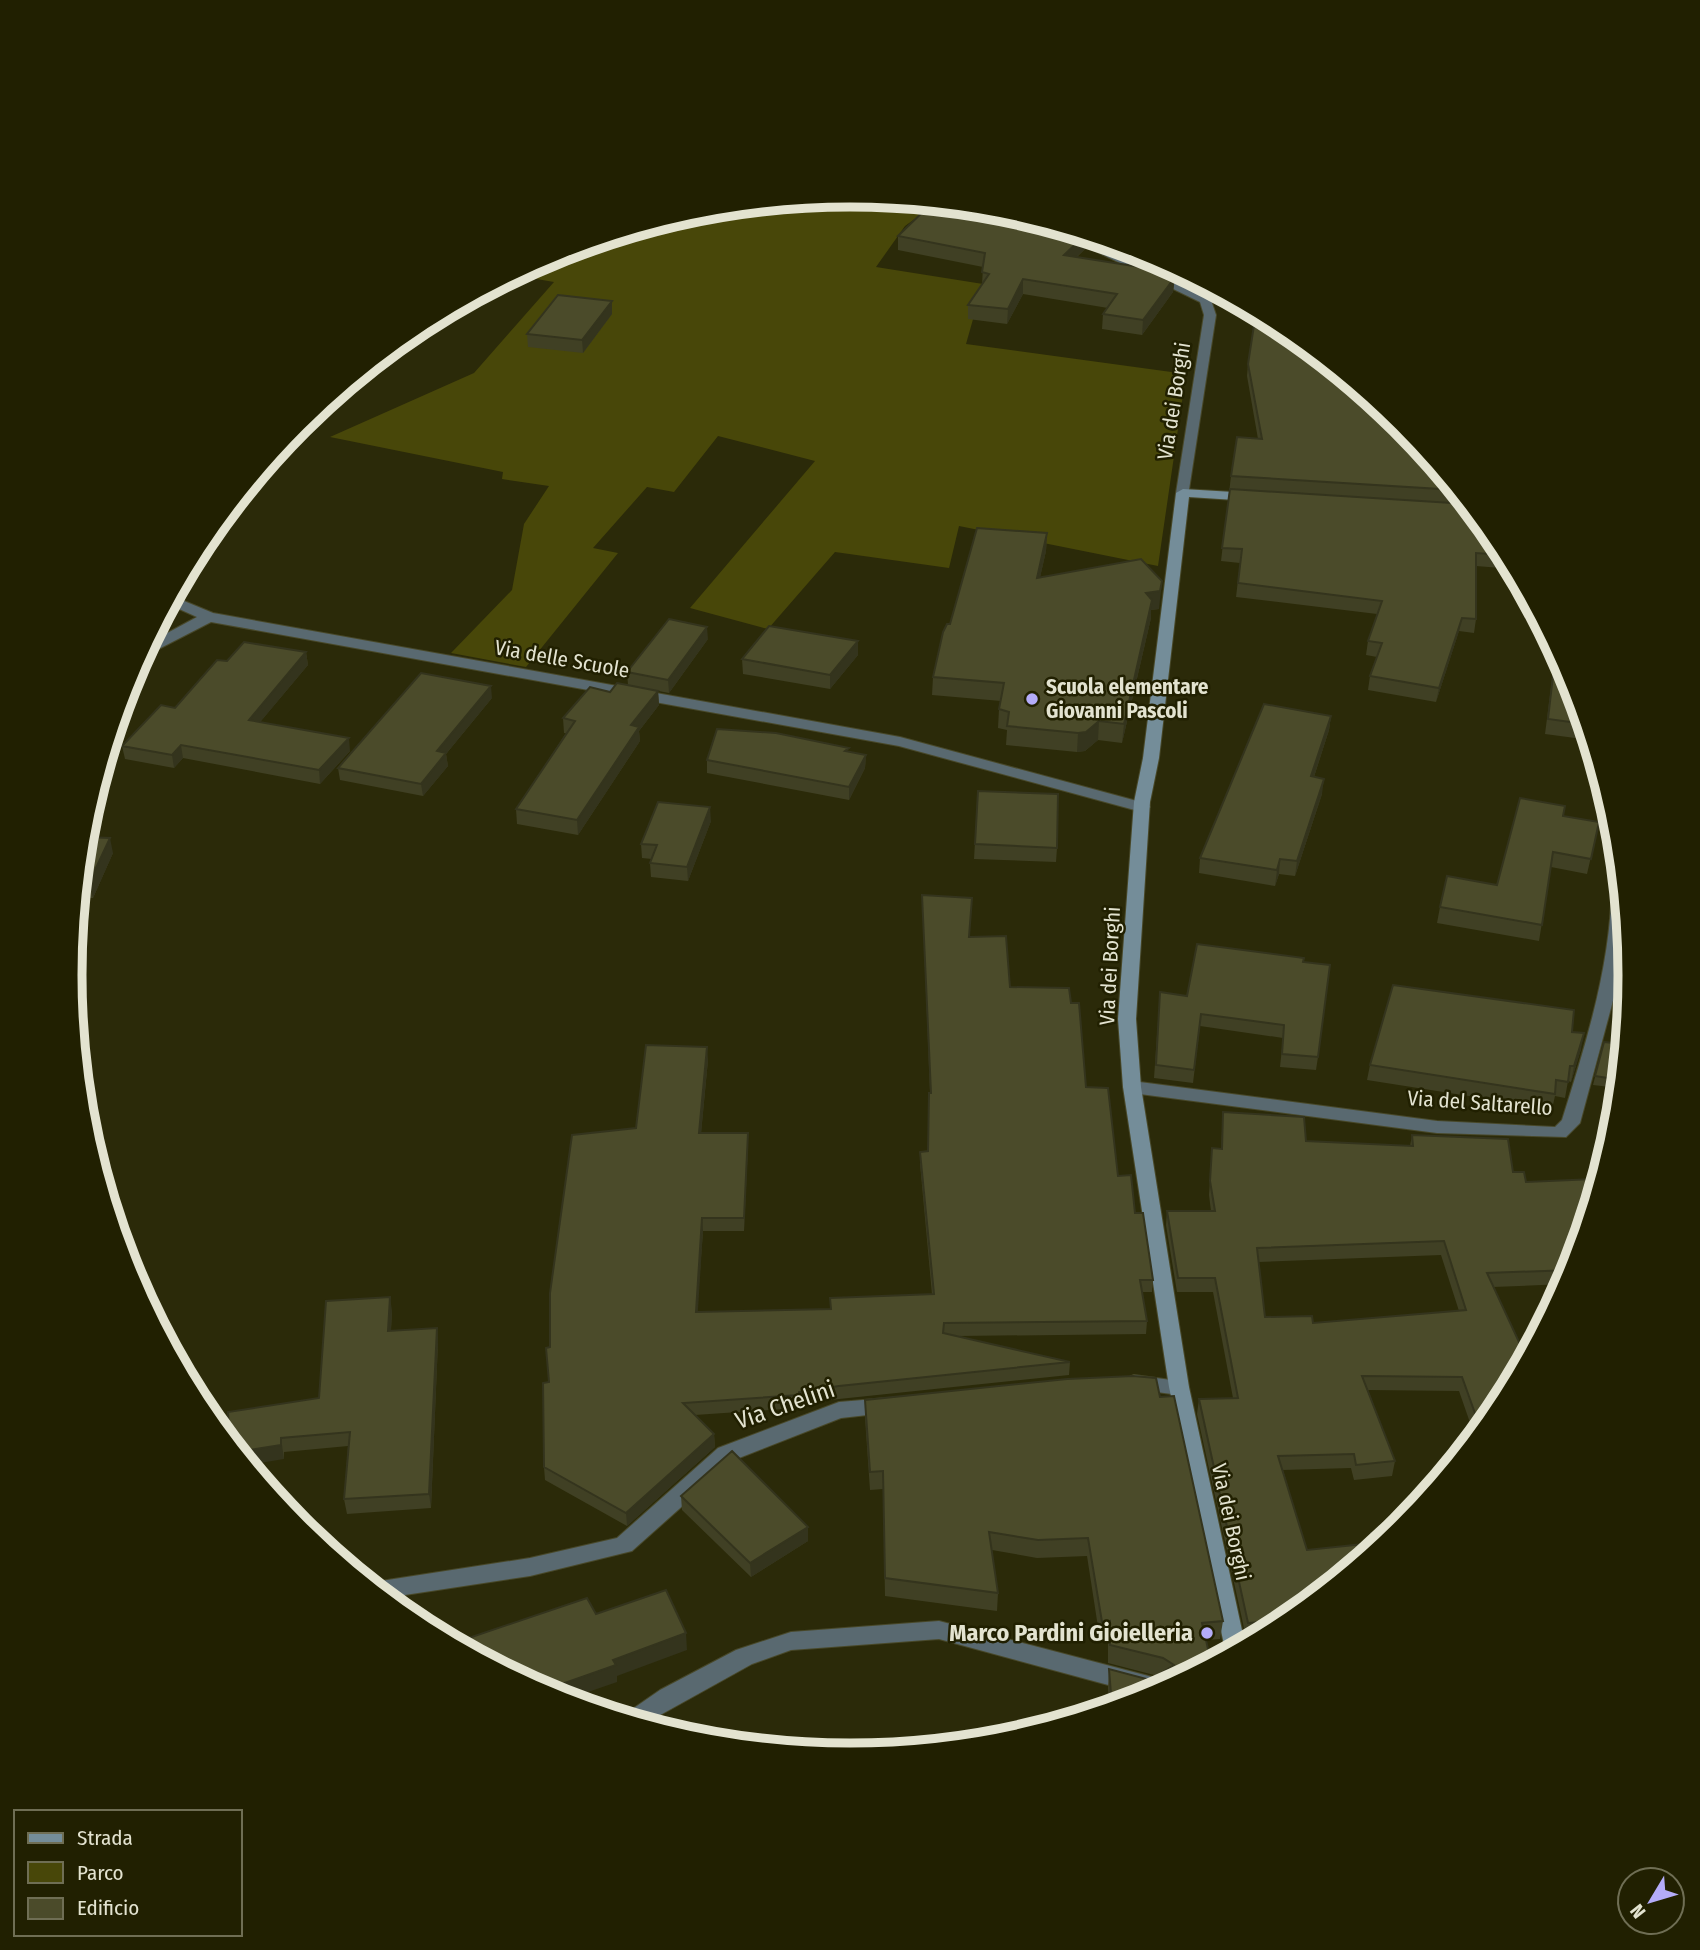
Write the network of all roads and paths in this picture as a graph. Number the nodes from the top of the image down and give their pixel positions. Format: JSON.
{"nodes":[{"id":1,"x":1098,"y":249,"type":"edge"},
{"id":2,"x":1203,"y":293,"type":"edge"},
{"id":3,"x":1205,"y":300,"type":"junction"},
{"id":4,"x":1183,"y":493,"type":"junction"},
{"id":5,"x":1261,"y":498,"type":"edge"},
{"id":6,"x":178,"y":604,"type":"edge"},
{"id":7,"x":209,"y":617,"type":"junction"},
{"id":8,"x":157,"y":644,"type":"edge"},
{"id":9,"x":1142,"y":807,"type":"junction"},
{"id":10,"x":1617,"y":945,"type":"edge"},
{"id":11,"x":1132,"y":1087,"type":"junction"},
{"id":12,"x":1118,"y":1384,"type":"edge"},
{"id":13,"x":1179,"y":1387,"type":"junction"},
{"id":14,"x":905,"y":1404,"type":"edge"},
{"id":15,"x":388,"y":1588,"type":"edge"},
{"id":16,"x":1233,"y":1640,"type":"edge"},
{"id":17,"x":1143,"y":1684,"type":"edge"},
{"id":18,"x":641,"y":1714,"type":"edge"}],
"edges":[{"from":1,"to":3,"type":"street"},
{"from":2,"to":3,"type":"street","name":"Via dei Borghi"},
{"from":3,"to":4,"type":"street","name":"Via dei Borghi"},
{"from":4,"to":5,"type":"street"},
{"from":4,"to":9,"type":"street","name":"Via dei Borghi"},
{"from":6,"to":7,"type":"street","name":"Via delle Scuole"},
{"from":7,"to":8,"type":"street"},
{"from":7,"to":9,"type":"street","name":"Via delle Scuole"},
{"from":9,"to":11,"type":"street","name":"Via dei Borghi"},
{"from":10,"to":11,"type":"street","name":"Via del Saltarello"},
{"from":11,"to":13,"type":"street","name":"Via dei Borghi"},
{"from":12,"to":13,"type":"street"},
{"from":13,"to":16,"type":"street","name":"Via dei Borghi"},
{"from":14,"to":15,"type":"street","name":"Via Chelini"},
{"from":17,"to":18,"type":"street"}]}
